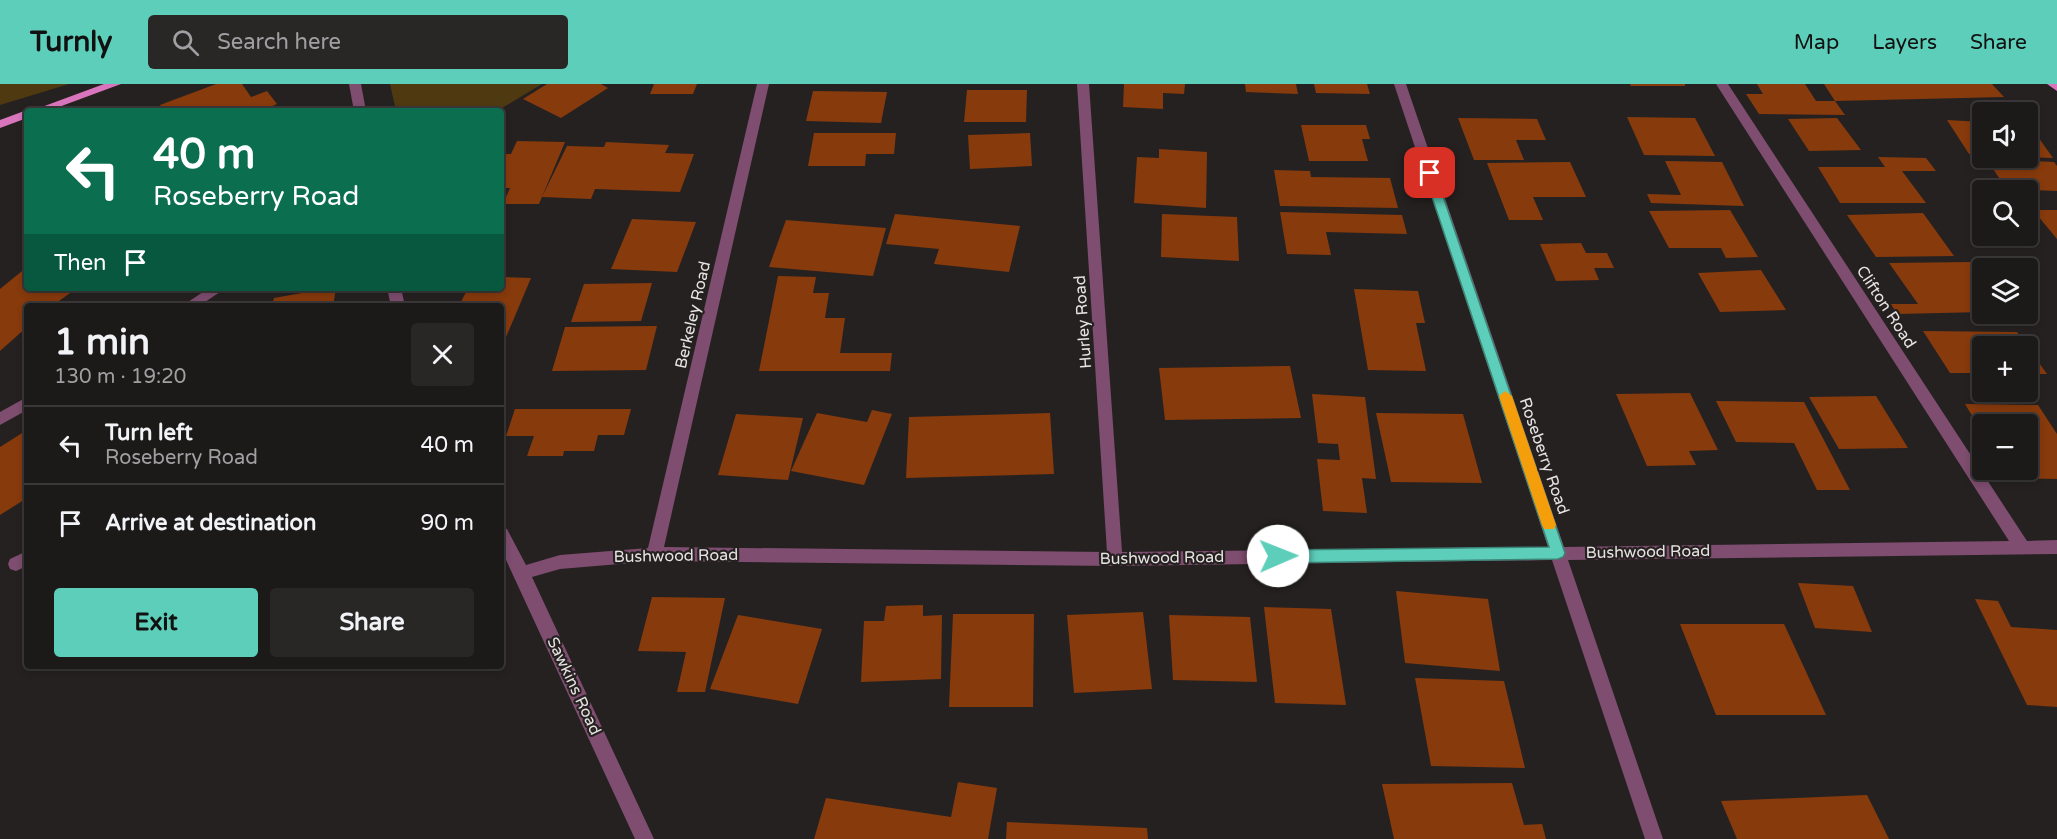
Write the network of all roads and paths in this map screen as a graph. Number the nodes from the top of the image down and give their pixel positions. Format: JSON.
{"nodes":[{"id":1,"x":115,"y":84,"type":"edge"},
{"id":2,"x":355,"y":84,"type":"edge"},
{"id":3,"x":763,"y":84,"type":"edge"},
{"id":4,"x":1083,"y":84,"type":"edge"},
{"id":5,"x":1400,"y":84,"type":"edge"},
{"id":6,"x":1722,"y":84,"type":"edge"},
{"id":7,"x":2053,"y":84,"type":"edge"},
{"id":8,"x":2057,"y":88,"type":"edge"},
{"id":9,"x":46,"y":108,"type":"edge"},
{"id":10,"x":359,"y":108,"type":"edge"},
{"id":11,"x":24,"y":115,"type":"edge"},
{"id":12,"x":0,"y":124,"type":"edge"},
{"id":13,"x":214,"y":291,"type":"edge"},
{"id":14,"x":194,"y":303,"type":"edge"},
{"id":15,"x":24,"y":405,"type":"edge"},
{"id":16,"x":0,"y":419,"type":"edge"},
{"id":17,"x":504,"y":540,"type":"edge"},
{"id":18,"x":2022,"y":547,"type":"junction"},
{"id":19,"x":2057,"y":547,"type":"edge"},
{"id":20,"x":1558,"y":553,"type":"junction"},
{"id":21,"x":655,"y":554,"type":"junction"},
{"id":22,"x":1115,"y":559,"type":"junction"},
{"id":23,"x":522,"y":573,"type":"junction"},
{"id":24,"x":645,"y":839,"type":"edge"},
{"id":25,"x":1654,"y":839,"type":"edge"}],
"edges":[{"from":1,"to":9,"type":"main road"},
{"from":2,"to":10,"type":"street"},
{"from":3,"to":21,"type":"street","name":"Berkeley Road"},
{"from":4,"to":22,"type":"street","name":"Hurley Road"},
{"from":5,"to":20,"type":"street","name":"Roseberry Road"},
{"from":6,"to":18,"type":"street","name":"Clifton Road"},
{"from":7,"to":8,"type":"main road"},
{"from":11,"to":12,"type":"main road"},
{"from":13,"to":14,"type":"street"},
{"from":15,"to":16,"type":"street"},
{"from":17,"to":23,"type":"street","name":"Sawkins Road"},
{"from":18,"to":19,"type":"street","name":"Bushwood Road"},
{"from":18,"to":20,"type":"street","name":"Bushwood Road"},
{"from":20,"to":22,"type":"street","name":"Bushwood Road"},
{"from":20,"to":25,"type":"street","name":"Roseberry Road"},
{"from":21,"to":22,"type":"street","name":"Bushwood Road"},
{"from":21,"to":23,"type":"street","name":"Bushwood Road"},
{"from":23,"to":24,"type":"street","name":"Sawkins Road"}]}
